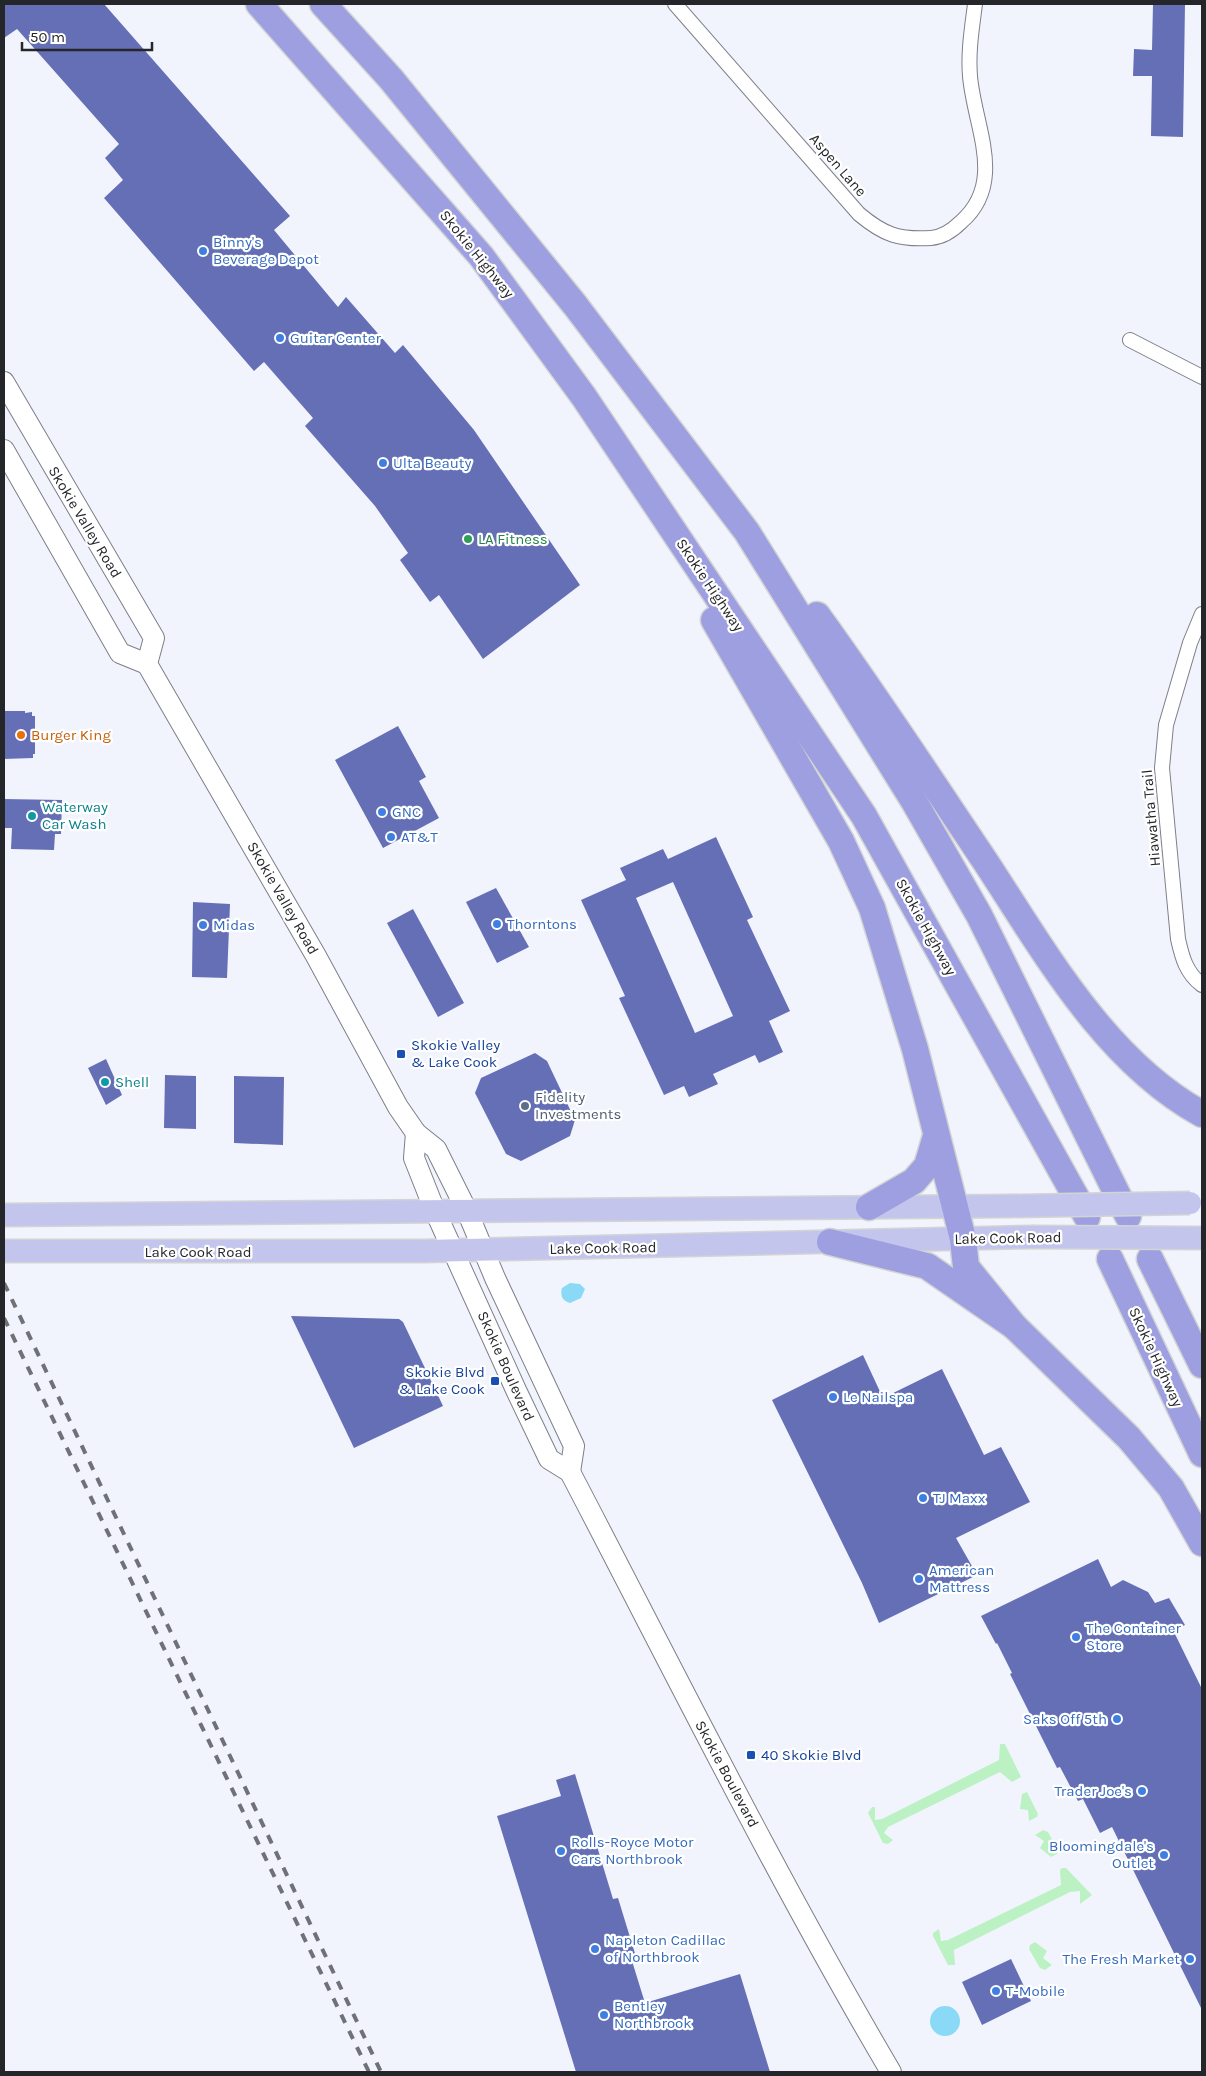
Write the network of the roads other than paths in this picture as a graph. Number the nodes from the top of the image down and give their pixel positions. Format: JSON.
{"nodes":[{"id":1,"x":259,"y":4,"type":"edge"},
{"id":2,"x":323,"y":4,"type":"edge"},
{"id":3,"x":338,"y":4,"type":"edge"},
{"id":4,"x":675,"y":4,"type":"edge"},
{"id":5,"x":975,"y":4,"type":"edge"},
{"id":6,"x":391,"y":79,"type":"junction"},
{"id":7,"x":1130,"y":340,"type":"dead end"},
{"id":8,"x":1202,"y":377,"type":"edge"},
{"id":9,"x":4,"y":382,"type":"edge"},
{"id":10,"x":584,"y":397,"type":"junction"},
{"id":11,"x":4,"y":450,"type":"edge"},
{"id":12,"x":747,"y":532,"type":"junction"},
{"id":13,"x":1202,"y":614,"type":"edge"},
{"id":14,"x":147,"y":664,"type":"junction"},
{"id":15,"x":1202,"y":985,"type":"edge"},
{"id":16,"x":1202,"y":1114,"type":"edge"},
{"id":17,"x":416,"y":1133,"type":"junction"},
{"id":18,"x":936,"y":1136,"type":"junction"},
{"id":19,"x":1199,"y":1203,"type":"edge"},
{"id":20,"x":954,"y":1206,"type":"junction"},
{"id":21,"x":869,"y":1207,"type":"junction"},
{"id":22,"x":435,"y":1211,"type":"junction"},
{"id":23,"x":467,"y":1211,"type":"junction"},
{"id":24,"x":4,"y":1216,"type":"edge"},
{"id":25,"x":1128,"y":1216,"type":"dead end"},
{"id":26,"x":1087,"y":1217,"type":"dead end"},
{"id":27,"x":1202,"y":1238,"type":"edge"},
{"id":28,"x":963,"y":1239,"type":"junction"},
{"id":29,"x":830,"y":1242,"type":"junction"},
{"id":30,"x":4,"y":1250,"type":"edge"},
{"id":31,"x":453,"y":1250,"type":"junction"},
{"id":32,"x":483,"y":1250,"type":"junction"},
{"id":33,"x":1110,"y":1259,"type":"dead end"},
{"id":34,"x":1150,"y":1259,"type":"dead end"},
{"id":35,"x":1014,"y":1326,"type":"junction"},
{"id":36,"x":1202,"y":1366,"type":"edge"},
{"id":37,"x":1202,"y":1454,"type":"edge"},
{"id":38,"x":570,"y":1472,"type":"junction"},
{"id":39,"x":1202,"y":1543,"type":"edge"},
{"id":40,"x":891,"y":2072,"type":"edge"}],
"edges":[{"from":1,"to":10,"type":"highway","name":"Skokie Highway"},
{"from":2,"to":6,"type":"highway"},
{"from":3,"to":6,"type":"highway"},
{"from":4,"to":5,"type":"street","name":"Aspen Lane"},
{"from":6,"to":12,"type":"highway"},
{"from":7,"to":8,"type":"street"},
{"from":9,"to":14,"type":"main road","name":"Skokie Valley Road"},
{"from":10,"to":18,"type":"highway"},
{"from":10,"to":26,"type":"highway","name":"Skokie Highway"},
{"from":11,"to":14,"type":"main road"},
{"from":12,"to":16,"type":"highway"},
{"from":12,"to":25,"type":"highway"},
{"from":13,"to":15,"type":"street","name":"Hiawatha Trail"},
{"from":14,"to":17,"type":"main road","name":"Skokie Valley Road"},
{"from":17,"to":22,"type":"main road"},
{"from":17,"to":23,"type":"main road","name":"Skokie Valley Road"},
{"from":18,"to":20,"type":"highway"},
{"from":18,"to":21,"type":"highway"},
{"from":19,"to":20,"type":"main road","bridge":true},
{"from":20,"to":21,"type":"main road"},
{"from":20,"to":28,"type":"highway"},
{"from":21,"to":23,"type":"main road"},
{"from":22,"to":23,"type":"main road"},
{"from":22,"to":24,"type":"main road"},
{"from":22,"to":31,"type":"main road"},
{"from":23,"to":32,"type":"main road","name":"Skokie Valley Road"},
{"from":27,"to":28,"type":"main road","name":"Lake Cook Road","bridge":true},
{"from":28,"to":29,"type":"main road","name":"Lake Cook Road"},
{"from":28,"to":35,"type":"highway"},
{"from":29,"to":32,"type":"main road","name":"Lake Cook Road"},
{"from":29,"to":35,"type":"highway"},
{"from":30,"to":31,"type":"main road","name":"Lake Cook Road"},
{"from":31,"to":32,"type":"main road","name":"Lake Cook Road"},
{"from":31,"to":38,"type":"main road","name":"Skokie Boulevard"},
{"from":32,"to":38,"type":"main road","name":"Skokie Boulevard"},
{"from":33,"to":37,"type":"highway","name":"Skokie Highway"},
{"from":34,"to":36,"type":"highway"},
{"from":35,"to":39,"type":"highway"},
{"from":38,"to":40,"type":"main road","name":"Skokie Boulevard"}]}
